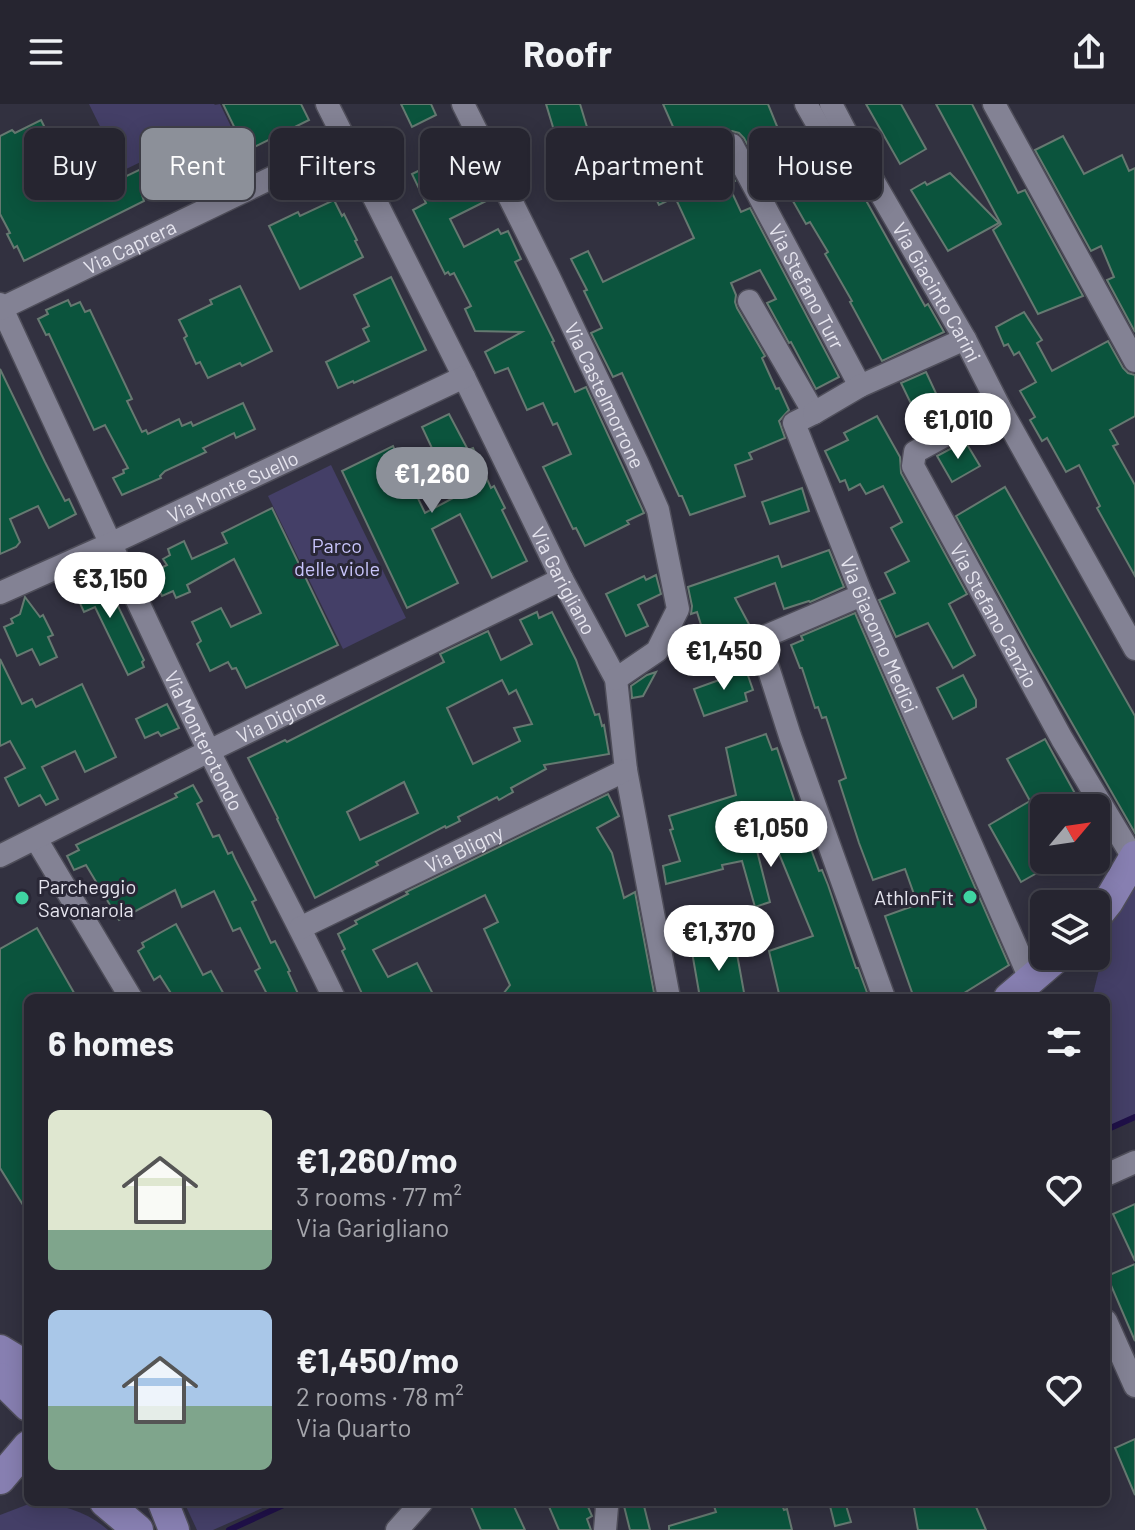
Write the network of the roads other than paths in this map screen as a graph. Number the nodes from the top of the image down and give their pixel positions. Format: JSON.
{"nodes":[{"id":1,"x":327,"y":104,"type":"edge"},
{"id":2,"x":463,"y":104,"type":"edge"},
{"id":3,"x":806,"y":104,"type":"edge"},
{"id":4,"x":831,"y":104,"type":"edge"},
{"id":5,"x":994,"y":104,"type":"edge"},
{"id":6,"x":339,"y":128,"type":"edge"},
{"id":7,"x":820,"y":128,"type":"edge"},
{"id":8,"x":844,"y":128,"type":"edge"},
{"id":9,"x":733,"y":147,"type":"edge"},
{"id":10,"x":270,"y":178,"type":"edge"},
{"id":11,"x":882,"y":196,"type":"edge"},
{"id":12,"x":375,"y":200,"type":"edge"},
{"id":13,"x":749,"y":301,"type":"dead end"},
{"id":14,"x":1,"y":307,"type":"edge"},
{"id":15,"x":965,"y":339,"type":"junction"},
{"id":16,"x":1135,"y":361,"type":"edge"},
{"id":17,"x":464,"y":377,"type":"junction"},
{"id":18,"x":860,"y":386,"type":"junction"},
{"id":19,"x":999,"y":406,"type":"junction"},
{"id":20,"x":814,"y":413,"type":"junction"},
{"id":21,"x":110,"y":544,"type":"junction"},
{"id":22,"x":562,"y":579,"type":"junction"},
{"id":23,"x":0,"y":593,"type":"edge"},
{"id":24,"x":862,"y":595,"type":"junction"},
{"id":25,"x":1135,"y":649,"type":"edge"},
{"id":26,"x":616,"y":679,"type":"junction"},
{"id":27,"x":209,"y":751,"type":"junction"},
{"id":28,"x":626,"y":770,"type":"junction"},
{"id":29,"x":36,"y":839,"type":"junction"},
{"id":30,"x":0,"y":856,"type":"edge"},
{"id":31,"x":1134,"y":858,"type":"edge"},
{"id":32,"x":1110,"y":899,"type":"edge"},
{"id":33,"x":300,"y":928,"type":"junction"},
{"id":34,"x":1042,"y":970,"type":"edge"},
{"id":35,"x":1020,"y":989,"type":"edge"},
{"id":36,"x":129,"y":994,"type":"edge"},
{"id":37,"x":332,"y":994,"type":"edge"},
{"id":38,"x":668,"y":994,"type":"edge"},
{"id":39,"x":883,"y":994,"type":"edge"},
{"id":40,"x":1135,"y":1162,"type":"edge"},
{"id":41,"x":1110,"y":1173,"type":"edge"},
{"id":42,"x":1110,"y":1330,"type":"edge"},
{"id":43,"x":0,"y":1350,"type":"edge"},
{"id":44,"x":24,"y":1365,"type":"edge"},
{"id":45,"x":0,"y":1378,"type":"edge"},
{"id":46,"x":1135,"y":1386,"type":"edge"},
{"id":47,"x":24,"y":1402,"type":"edge"},
{"id":48,"x":24,"y":1451,"type":"edge"},
{"id":49,"x":0,"y":1479,"type":"edge"},
{"id":50,"x":24,"y":1482,"type":"edge"},
{"id":51,"x":0,"y":1490,"type":"edge"},
{"id":52,"x":110,"y":1506,"type":"edge"},
{"id":53,"x":143,"y":1506,"type":"edge"},
{"id":54,"x":165,"y":1506,"type":"edge"},
{"id":55,"x":418,"y":1506,"type":"edge"},
{"id":56,"x":607,"y":1506,"type":"edge"},
{"id":57,"x":138,"y":1530,"type":"edge"},
{"id":58,"x":160,"y":1530,"type":"edge"},
{"id":59,"x":174,"y":1530,"type":"edge"},
{"id":60,"x":397,"y":1530,"type":"edge"},
{"id":61,"x":605,"y":1530,"type":"edge"}],
"edges":[{"from":1,"to":6,"type":"street","name":"Via Garigliano"},
{"from":2,"to":26,"type":"street","name":"Via Castelmorrone"},
{"from":3,"to":7,"type":"street"},
{"from":4,"to":8,"type":"street","name":"Via Giacinto Carini"},
{"from":5,"to":16,"type":"street"},
{"from":9,"to":18,"type":"street","name":"Via Stefano Turr"},
{"from":10,"to":14,"type":"street","name":"Via Caprera"},
{"from":11,"to":15,"type":"street","name":"Via Giacinto Carini"},
{"from":12,"to":17,"type":"street","name":"Via Garigliano"},
{"from":13,"to":20,"type":"street"},
{"from":14,"to":21,"type":"street","name":"Via Monterotondo"},
{"from":15,"to":18,"type":"street"},
{"from":15,"to":19,"type":"street","name":"Via Giacinto Carini"},
{"from":17,"to":21,"type":"street","name":"Via Monte Suello"},
{"from":17,"to":22,"type":"street","name":"Via Garigliano"},
{"from":18,"to":20,"type":"street"},
{"from":19,"to":25,"type":"street","name":"Via Giacinto Carini"},
{"from":19,"to":31,"type":"street","name":"Via Stefano Canzio"},
{"from":20,"to":24,"type":"street","name":"Via Giacomo Medici"},
{"from":21,"to":23,"type":"street","name":"Via Monte Suello"},
{"from":21,"to":27,"type":"street","name":"Via Monterotondo"},
{"from":22,"to":26,"type":"street","name":"Via Garigliano"},
{"from":22,"to":27,"type":"street","name":"Via Digione"},
{"from":24,"to":35,"type":"street","name":"Via Giacomo Medici"},
{"from":24,"to":39,"type":"street"},
{"from":26,"to":28,"type":"street","name":"Via Garigliano"},
{"from":27,"to":29,"type":"street","name":"Via Digione"},
{"from":27,"to":33,"type":"street","name":"Via Monterotondo"},
{"from":28,"to":33,"type":"street","name":"Via Bligny"},
{"from":28,"to":38,"type":"street","name":"Via Garigliano"},
{"from":29,"to":30,"type":"street","name":"Via Digione"},
{"from":29,"to":36,"type":"street"},
{"from":31,"to":32,"type":"main road"},
{"from":33,"to":37,"type":"street","name":"Via Monterotondo"},
{"from":34,"to":35,"type":"main road"},
{"from":40,"to":41,"type":"street"},
{"from":42,"to":46,"type":"street"},
{"from":43,"to":44,"type":"main road"},
{"from":45,"to":47,"type":"main road"},
{"from":48,"to":49,"type":"main road"},
{"from":50,"to":51,"type":"main road"},
{"from":52,"to":57,"type":"main road"},
{"from":53,"to":58,"type":"main road"},
{"from":54,"to":59,"type":"main road"},
{"from":55,"to":60,"type":"street"},
{"from":56,"to":61,"type":"street"}]}
